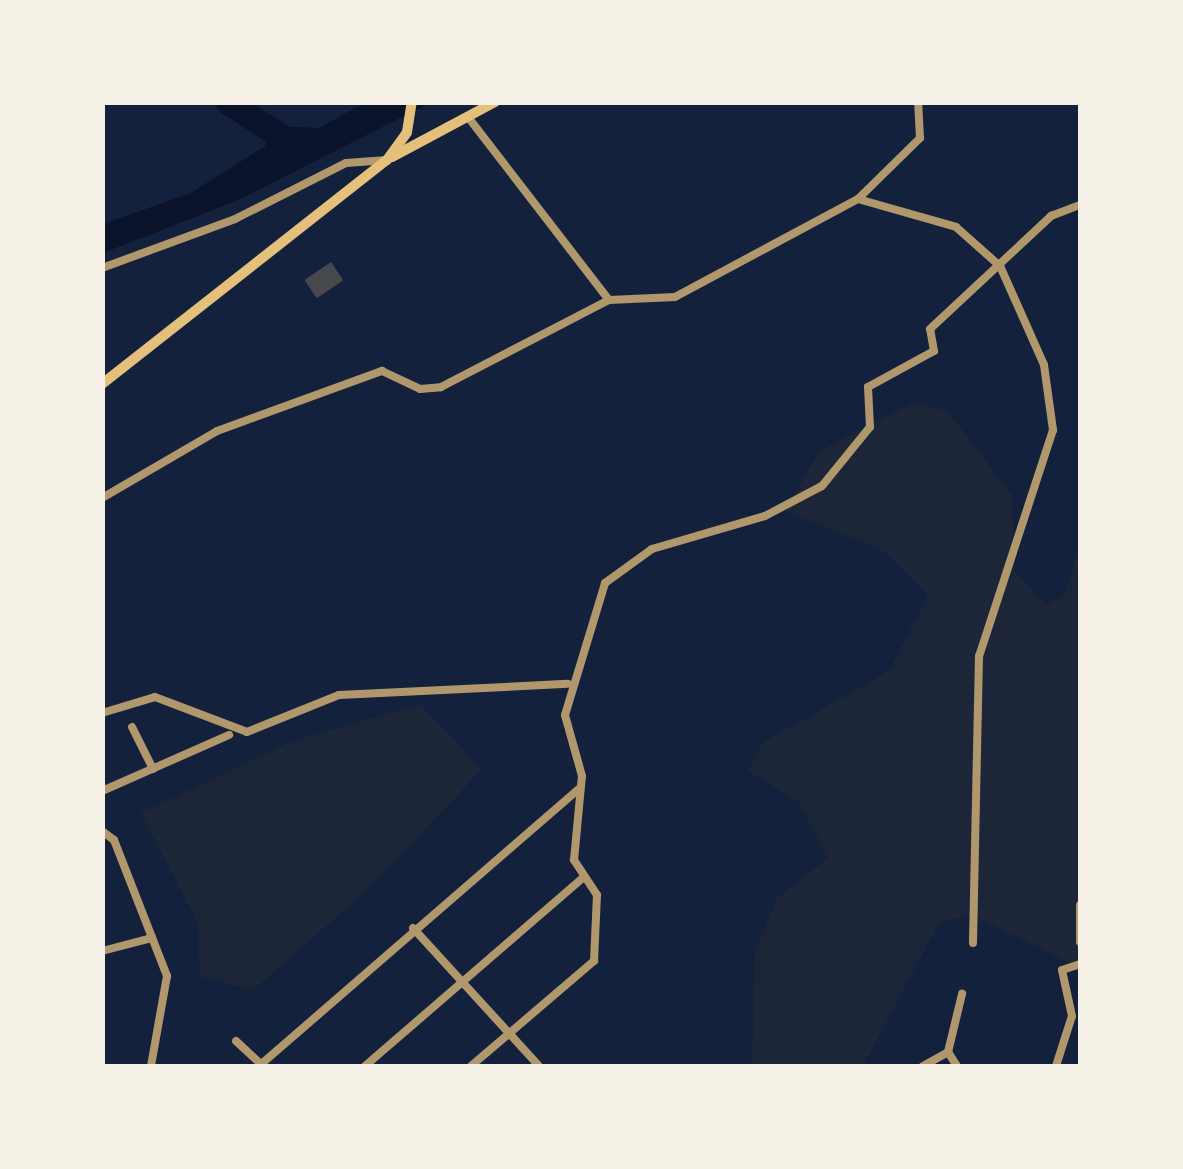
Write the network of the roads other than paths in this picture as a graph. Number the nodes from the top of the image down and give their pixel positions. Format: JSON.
{"nodes":[{"id":1,"x":412,"y":102,"type":"edge"},
{"id":2,"x":494,"y":102,"type":"edge"},
{"id":3,"x":918,"y":102,"type":"edge"},
{"id":4,"x":468,"y":117,"type":"junction"},
{"id":5,"x":387,"y":160,"type":"junction"},
{"id":6,"x":858,"y":200,"type":"junction"},
{"id":7,"x":1080,"y":204,"type":"edge"},
{"id":8,"x":1000,"y":266,"type":"junction"},
{"id":9,"x":102,"y":268,"type":"edge"},
{"id":10,"x":609,"y":300,"type":"junction"},
{"id":11,"x":102,"y":384,"type":"edge"},
{"id":12,"x":102,"y":498,"type":"edge"},
{"id":13,"x":568,"y":684,"type":"junction"},
{"id":14,"x":102,"y":714,"type":"edge"},
{"id":15,"x":132,"y":726,"type":"dead end"},
{"id":16,"x":229,"y":735,"type":"dead end"},
{"id":17,"x":153,"y":769,"type":"junction"},
{"id":18,"x":578,"y":789,"type":"junction"},
{"id":19,"x":102,"y":791,"type":"edge"},
{"id":20,"x":102,"y":832,"type":"edge"},
{"id":21,"x":583,"y":878,"type":"junction"},
{"id":22,"x":1080,"y":905,"type":"edge"},
{"id":23,"x":413,"y":928,"type":"junction"},
{"id":24,"x":152,"y":938,"type":"junction"},
{"id":25,"x":1080,"y":942,"type":"edge"},
{"id":26,"x":973,"y":943,"type":"dead end"},
{"id":27,"x":102,"y":951,"type":"edge"},
{"id":28,"x":1080,"y":964,"type":"edge"},
{"id":29,"x":462,"y":981,"type":"junction"},
{"id":30,"x":962,"y":994,"type":"dead end"},
{"id":31,"x":510,"y":1032,"type":"junction"},
{"id":32,"x":236,"y":1041,"type":"dead end"},
{"id":33,"x":948,"y":1052,"type":"junction"},
{"id":34,"x":151,"y":1066,"type":"edge"},
{"id":35,"x":262,"y":1066,"type":"edge"},
{"id":36,"x":365,"y":1066,"type":"edge"},
{"id":37,"x":472,"y":1066,"type":"edge"},
{"id":38,"x":540,"y":1066,"type":"edge"},
{"id":39,"x":923,"y":1066,"type":"edge"},
{"id":40,"x":957,"y":1066,"type":"edge"},
{"id":41,"x":1056,"y":1066,"type":"edge"}],
"edges":[{"from":1,"to":5,"type":"main road"},
{"from":2,"to":4,"type":"main road"},
{"from":3,"to":6,"type":"street"},
{"from":4,"to":5,"type":"main road"},
{"from":4,"to":10,"type":"street"},
{"from":5,"to":9,"type":"street"},
{"from":5,"to":11,"type":"main road"},
{"from":6,"to":8,"type":"street"},
{"from":6,"to":10,"type":"street"},
{"from":7,"to":8,"type":"street"},
{"from":8,"to":13,"type":"street"},
{"from":8,"to":26,"type":"street"},
{"from":10,"to":12,"type":"street"},
{"from":13,"to":14,"type":"street"},
{"from":13,"to":18,"type":"street"},
{"from":15,"to":17,"type":"street"},
{"from":16,"to":17,"type":"street"},
{"from":17,"to":19,"type":"street"},
{"from":18,"to":21,"type":"street"},
{"from":18,"to":23,"type":"street"},
{"from":20,"to":24,"type":"street"},
{"from":21,"to":29,"type":"street"},
{"from":21,"to":31,"type":"street"},
{"from":22,"to":25,"type":"street"},
{"from":23,"to":29,"type":"street"},
{"from":23,"to":35,"type":"street"},
{"from":24,"to":27,"type":"street"},
{"from":24,"to":34,"type":"street"},
{"from":28,"to":41,"type":"street"},
{"from":29,"to":31,"type":"street"},
{"from":29,"to":36,"type":"street"},
{"from":30,"to":33,"type":"street"},
{"from":31,"to":37,"type":"street"},
{"from":31,"to":38,"type":"street"},
{"from":32,"to":35,"type":"street"},
{"from":33,"to":39,"type":"street"},
{"from":33,"to":40,"type":"street"}]}
